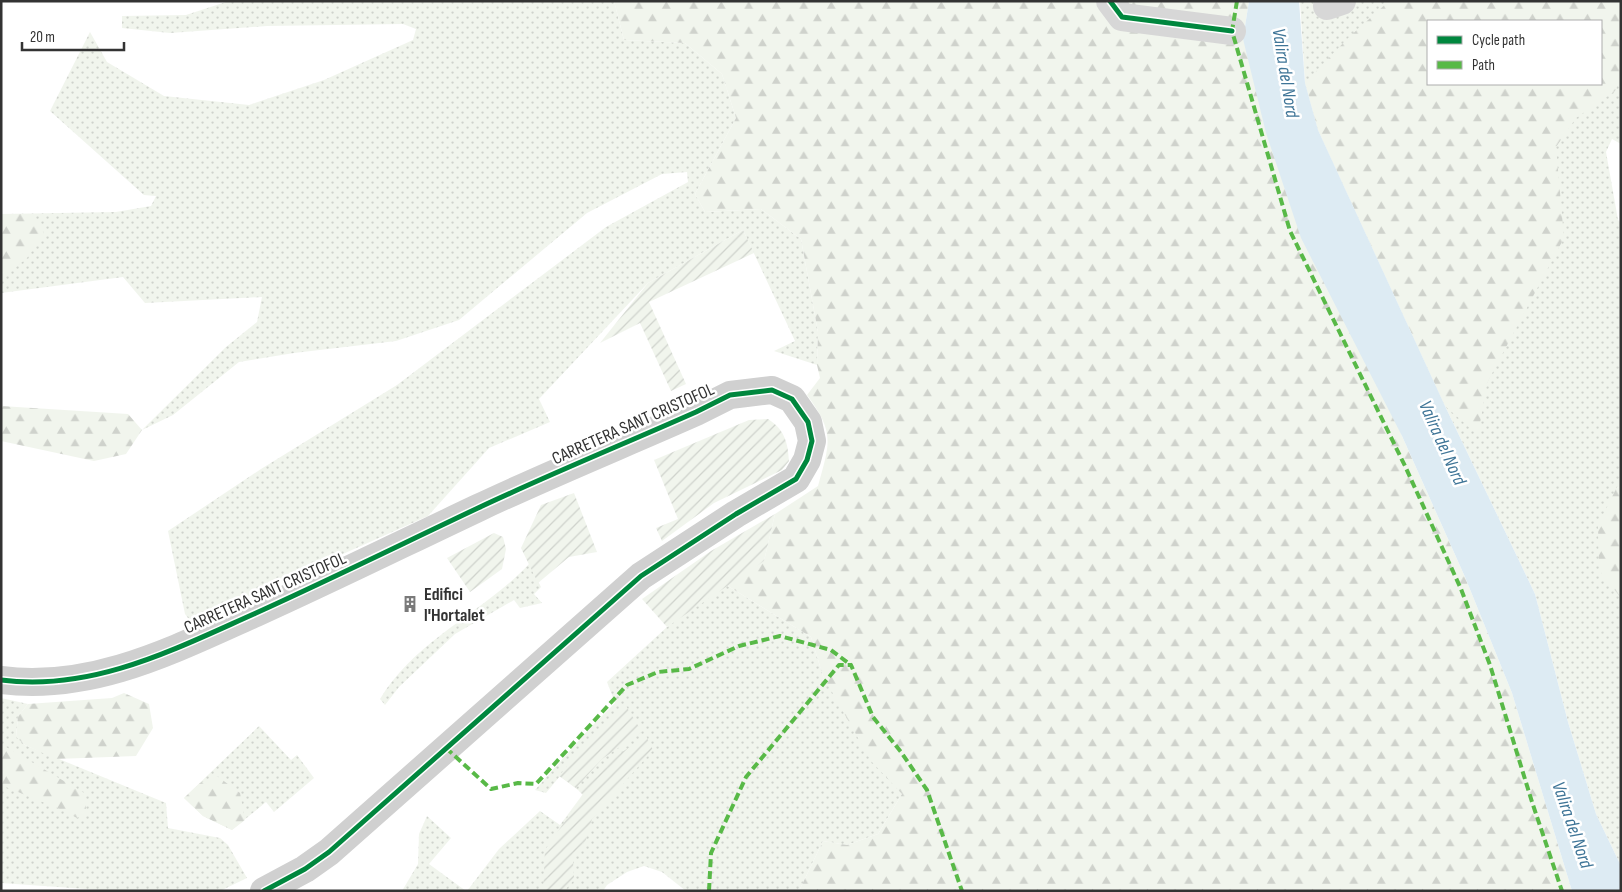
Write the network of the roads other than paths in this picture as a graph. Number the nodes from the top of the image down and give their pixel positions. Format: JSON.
{"nodes":[{"id":1,"x":1110,"y":1,"type":"edge"},
{"id":2,"x":1232,"y":31,"type":"dead end"},
{"id":3,"x":1,"y":680,"type":"edge"},
{"id":4,"x":264,"y":891,"type":"edge"}],
"edges":[{"from":1,"to":2,"type":"street"},
{"from":3,"to":4,"type":"main road","name":"CARRETERA SANT CRISTOFOL"}]}
